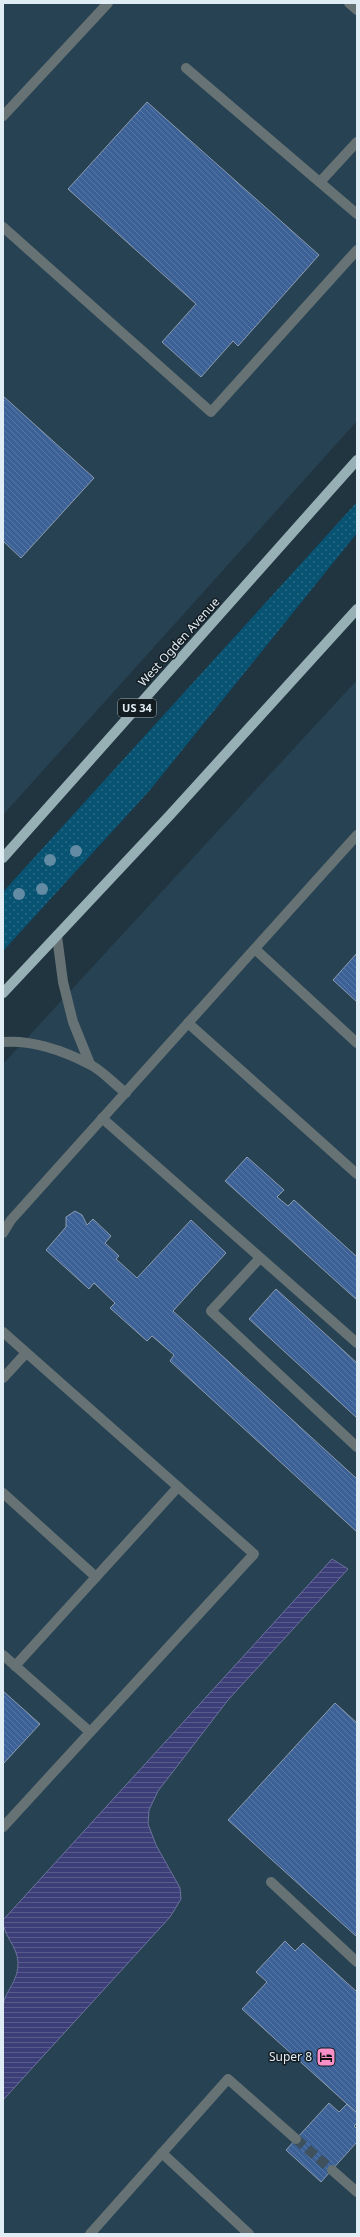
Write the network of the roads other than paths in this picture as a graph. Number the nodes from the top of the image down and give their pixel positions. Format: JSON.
{"nodes":[{"id":1,"x":108,"y":3,"type":"edge"},
{"id":2,"x":349,"y":3,"type":"edge"},
{"id":3,"x":357,"y":10,"type":"edge"},
{"id":4,"x":186,"y":68,"type":"dead end"},
{"id":5,"x":3,"y":116,"type":"edge"},
{"id":6,"x":357,"y":142,"type":"edge"},
{"id":7,"x":320,"y":182,"type":"junction"},
{"id":8,"x":357,"y":214,"type":"edge"},
{"id":9,"x":3,"y":227,"type":"edge"},
{"id":10,"x":357,"y":250,"type":"edge"},
{"id":11,"x":357,"y":460,"type":"edge"},
{"id":12,"x":357,"y":609,"type":"edge"},
{"id":13,"x":357,"y":835,"type":"edge"},
{"id":14,"x":3,"y":858,"type":"edge"},
{"id":15,"x":56,"y":936,"type":"junction"},
{"id":16,"x":255,"y":949,"type":"junction"},
{"id":17,"x":3,"y":993,"type":"edge"},
{"id":18,"x":188,"y":1023,"type":"junction"},
{"id":19,"x":3,"y":1042,"type":"edge"},
{"id":20,"x":357,"y":1043,"type":"edge"},
{"id":21,"x":90,"y":1064,"type":"junction"},
{"id":22,"x":126,"y":1093,"type":"junction"},
{"id":23,"x":102,"y":1118,"type":"junction"},
{"id":24,"x":357,"y":1174,"type":"edge"},
{"id":25,"x":3,"y":1233,"type":"edge"},
{"id":26,"x":260,"y":1258,"type":"junction"},
{"id":27,"x":3,"y":1332,"type":"edge"},
{"id":28,"x":357,"y":1343,"type":"edge"},
{"id":29,"x":26,"y":1353,"type":"junction"},
{"id":30,"x":3,"y":1378,"type":"edge"},
{"id":31,"x":357,"y":1447,"type":"edge"},
{"id":32,"x":178,"y":1487,"type":"junction"},
{"id":33,"x":3,"y":1492,"type":"edge"},
{"id":34,"x":96,"y":1577,"type":"junction"},
{"id":35,"x":3,"y":1655,"type":"edge"},
{"id":36,"x":15,"y":1666,"type":"junction"},
{"id":37,"x":90,"y":1732,"type":"junction"},
{"id":38,"x":3,"y":1827,"type":"edge"},
{"id":39,"x":271,"y":1882,"type":"dead end"},
{"id":40,"x":357,"y":1962,"type":"edge"},
{"id":41,"x":296,"y":2139,"type":"tunnel mouth"},
{"id":42,"x":162,"y":2153,"type":"junction"},
{"id":43,"x":332,"y":2170,"type":"tunnel mouth"},
{"id":44,"x":357,"y":2192,"type":"edge"},
{"id":45,"x":96,"y":2232,"type":"edge"},
{"id":46,"x":249,"y":2234,"type":"edge"}],
"edges":[{"from":1,"to":5,"type":"street"},
{"from":2,"to":3,"type":"street"},
{"from":4,"to":7,"type":"street"},
{"from":6,"to":7,"type":"street"},
{"from":7,"to":8,"type":"street"},
{"from":9,"to":10,"type":"street"},
{"from":11,"to":14,"type":"main road","name":"West Ogden Avenue","number":"US 34"},
{"from":12,"to":15,"type":"main road"},
{"from":13,"to":16,"type":"street"},
{"from":15,"to":17,"type":"main road"},
{"from":15,"to":21,"type":"street"},
{"from":16,"to":18,"type":"street"},
{"from":16,"to":20,"type":"street"},
{"from":18,"to":22,"type":"street"},
{"from":18,"to":24,"type":"street"},
{"from":19,"to":21,"type":"street"},
{"from":21,"to":22,"type":"street"},
{"from":22,"to":23,"type":"street"},
{"from":23,"to":25,"type":"street"},
{"from":23,"to":26,"type":"street"},
{"from":26,"to":28,"type":"street"},
{"from":26,"to":31,"type":"street"},
{"from":27,"to":29,"type":"street"},
{"from":29,"to":30,"type":"street"},
{"from":29,"to":32,"type":"street"},
{"from":32,"to":34,"type":"street"},
{"from":32,"to":37,"type":"street"},
{"from":33,"to":34,"type":"street"},
{"from":34,"to":36,"type":"street"},
{"from":35,"to":36,"type":"street"},
{"from":36,"to":37,"type":"street"},
{"from":37,"to":38,"type":"street"},
{"from":39,"to":40,"type":"street"},
{"from":41,"to":42,"type":"street"},
{"from":42,"to":45,"type":"street"},
{"from":42,"to":46,"type":"street"},
{"from":43,"to":44,"type":"street"}]}
